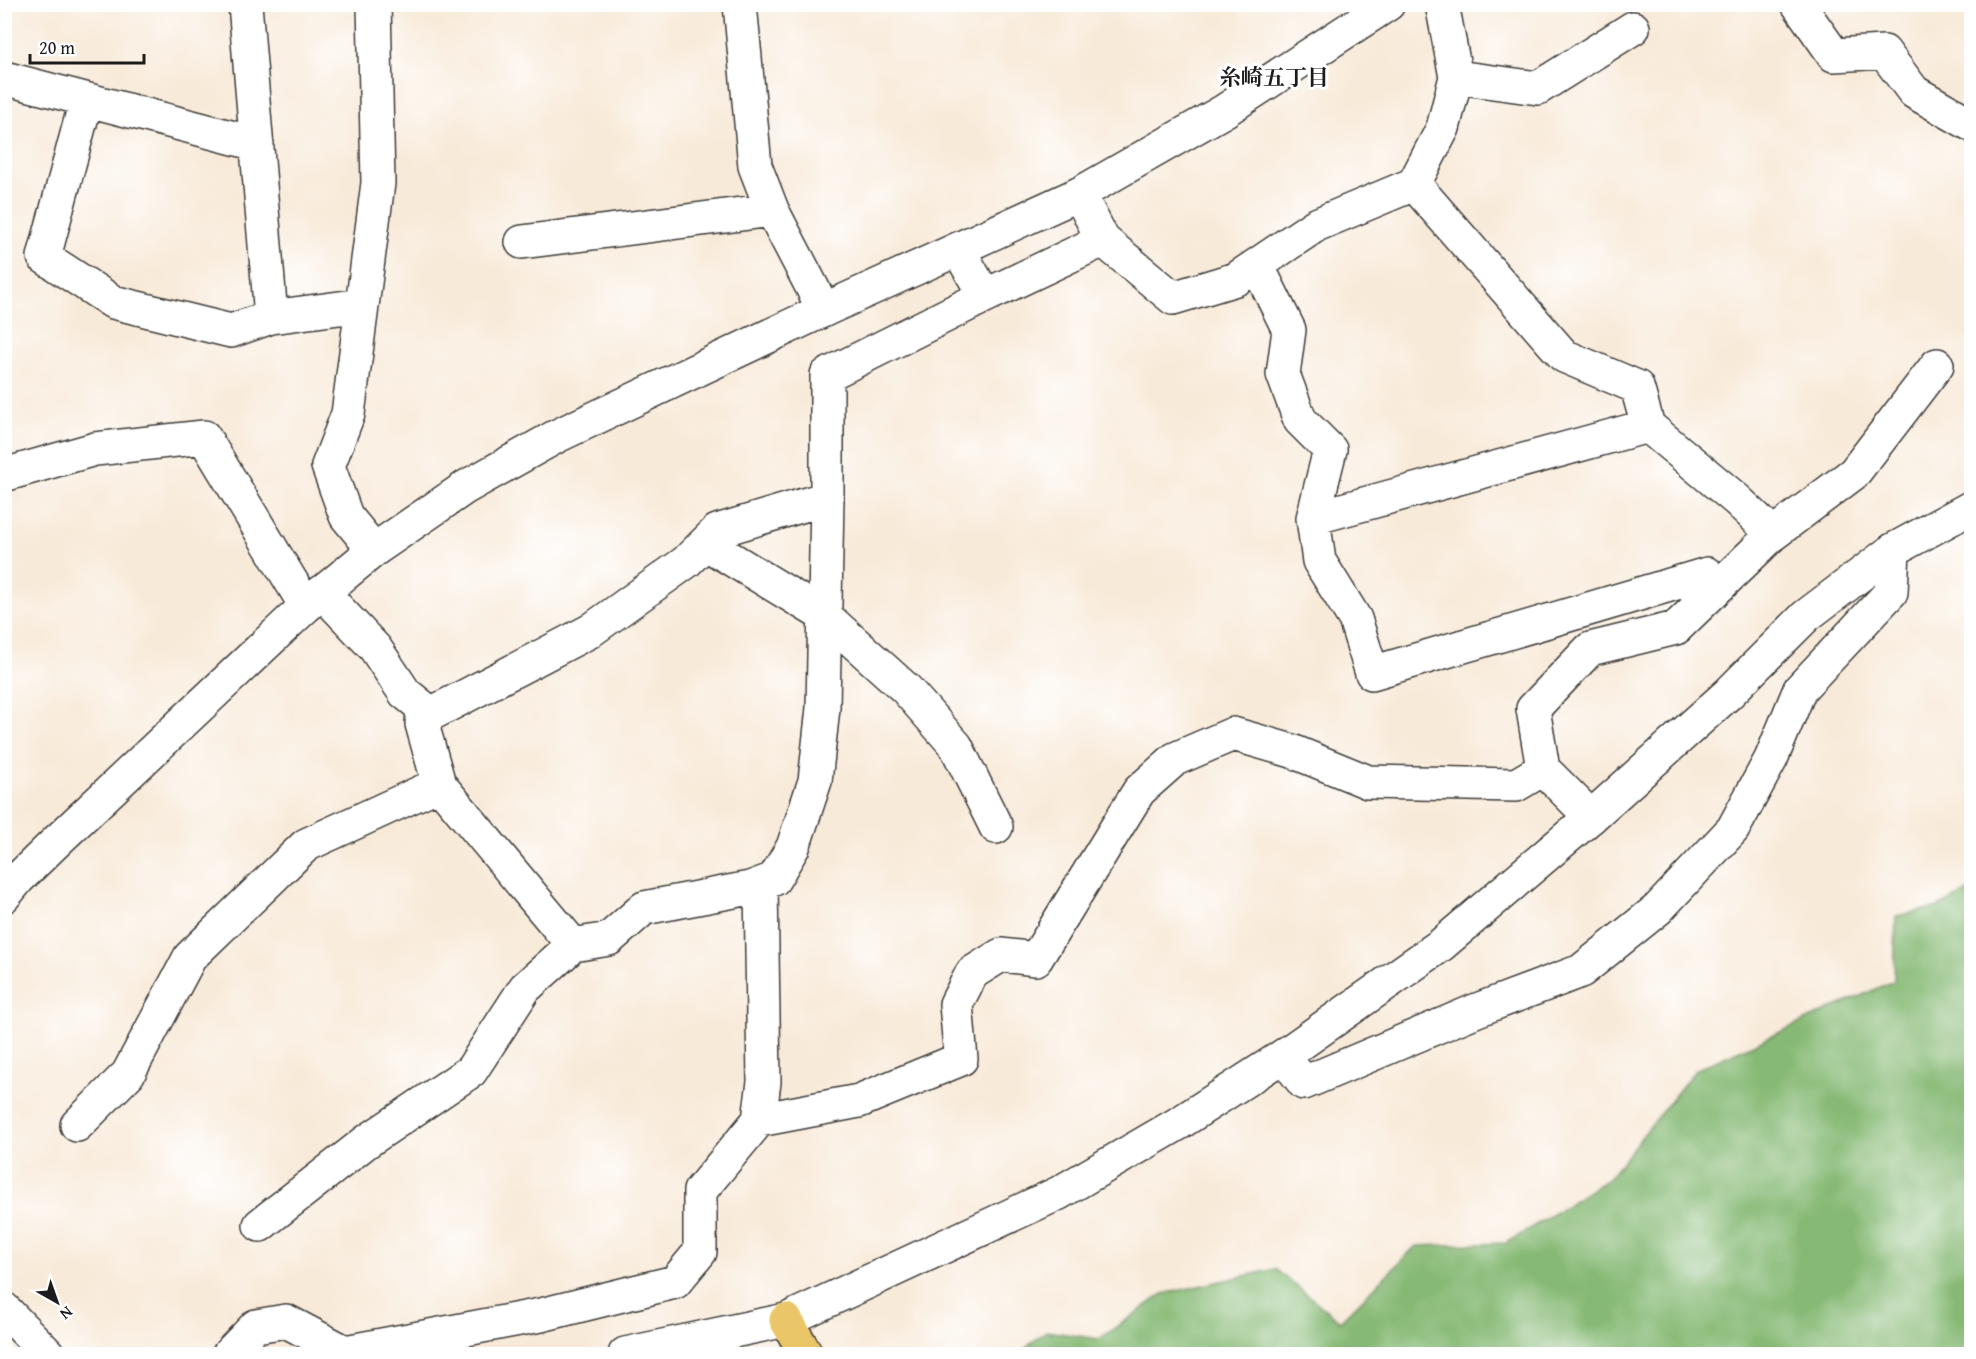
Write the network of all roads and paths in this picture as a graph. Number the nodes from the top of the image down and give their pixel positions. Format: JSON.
{"nodes":[{"id":1,"x":245,"y":4,"type":"edge"},
{"id":2,"x":374,"y":4,"type":"edge"},
{"id":3,"x":740,"y":4,"type":"edge"},
{"id":4,"x":1388,"y":4,"type":"edge"},
{"id":5,"x":1442,"y":4,"type":"edge"},
{"id":6,"x":1798,"y":4,"type":"edge"},
{"id":7,"x":1633,"y":28,"type":"dead end"},
{"id":8,"x":1456,"y":77,"type":"junction"},
{"id":9,"x":4,"y":78,"type":"edge"},
{"id":10,"x":86,"y":101,"type":"junction"},
{"id":11,"x":1971,"y":125,"type":"edge"},
{"id":12,"x":257,"y":144,"type":"junction"},
{"id":13,"x":1414,"y":184,"type":"junction"},
{"id":14,"x":1079,"y":194,"type":"junction"},
{"id":15,"x":772,"y":210,"type":"junction"},
{"id":16,"x":1103,"y":240,"type":"junction"},
{"id":17,"x":522,"y":242,"type":"dead end"},
{"id":18,"x":958,"y":249,"type":"junction"},
{"id":19,"x":1257,"y":265,"type":"junction"},
{"id":20,"x":985,"y":296,"type":"junction"},
{"id":21,"x":362,"y":305,"type":"junction"},
{"id":22,"x":824,"y":310,"type":"junction"},
{"id":23,"x":271,"y":317,"type":"junction"},
{"id":24,"x":1937,"y":365,"type":"dead end"},
{"id":25,"x":1648,"y":426,"type":"junction"},
{"id":26,"x":4,"y":475,"type":"edge"},
{"id":27,"x":827,"y":498,"type":"junction"},
{"id":28,"x":1971,"y":507,"type":"edge"},
{"id":29,"x":1313,"y":518,"type":"junction"},
{"id":30,"x":1773,"y":534,"type":"junction"},
{"id":31,"x":705,"y":543,"type":"junction"},
{"id":32,"x":374,"y":550,"type":"junction"},
{"id":33,"x":1893,"y":550,"type":"junction"},
{"id":34,"x":1720,"y":585,"type":"junction"},
{"id":35,"x":314,"y":599,"type":"junction"},
{"id":36,"x":825,"y":616,"type":"junction"},
{"id":37,"x":423,"y":708,"type":"junction"},
{"id":38,"x":1544,"y":769,"type":"junction"},
{"id":39,"x":439,"y":784,"type":"junction"},
{"id":40,"x":1591,"y":817,"type":"junction"},
{"id":41,"x":996,"y":827,"type":"dead end"},
{"id":42,"x":9,"y":879,"type":"edge"},
{"id":43,"x":761,"y":884,"type":"junction"},
{"id":44,"x":573,"y":945,"type":"junction"},
{"id":45,"x":1283,"y":1056,"type":"junction"},
{"id":46,"x":759,"y":1120,"type":"junction"},
{"id":47,"x":77,"y":1125,"type":"dead end"},
{"id":48,"x":261,"y":1225,"type":"dead end"},
{"id":49,"x":5,"y":1311,"type":"edge"},
{"id":50,"x":786,"y":1320,"type":"junction"},
{"id":51,"x":48,"y":1354,"type":"edge"},
{"id":52,"x":229,"y":1354,"type":"edge"},
{"id":53,"x":625,"y":1354,"type":"edge"},
{"id":54,"x":788,"y":1354,"type":"edge"},
{"id":55,"x":806,"y":1354,"type":"edge"}],
"edges":[{"from":1,"to":12,"type":"street"},
{"from":2,"to":21,"type":"street"},
{"from":3,"to":15,"type":"street"},
{"from":4,"to":14,"type":"street"},
{"from":5,"to":8,"type":"street"},
{"from":6,"to":11,"type":"street"},
{"from":7,"to":8,"type":"street"},
{"from":8,"to":13,"type":"street"},
{"from":9,"to":10,"type":"street"},
{"from":10,"to":12,"type":"street"},
{"from":10,"to":23,"type":"street"},
{"from":12,"to":23,"type":"street"},
{"from":13,"to":19,"type":"street"},
{"from":13,"to":25,"type":"street"},
{"from":14,"to":16,"type":"street"},
{"from":14,"to":18,"type":"street"},
{"from":15,"to":17,"type":"street"},
{"from":15,"to":22,"type":"street"},
{"from":16,"to":19,"type":"street"},
{"from":16,"to":20,"type":"street"},
{"from":18,"to":20,"type":"street"},
{"from":18,"to":22,"type":"street"},
{"from":19,"to":29,"type":"street"},
{"from":20,"to":27,"type":"street"},
{"from":21,"to":23,"type":"street"},
{"from":21,"to":32,"type":"street"},
{"from":22,"to":32,"type":"street"},
{"from":24,"to":30,"type":"street"},
{"from":25,"to":29,"type":"street"},
{"from":25,"to":30,"type":"street"},
{"from":26,"to":35,"type":"street"},
{"from":27,"to":31,"type":"street"},
{"from":27,"to":36,"type":"street"},
{"from":28,"to":33,"type":"street"},
{"from":29,"to":34,"type":"street"},
{"from":30,"to":34,"type":"street"},
{"from":31,"to":36,"type":"street"},
{"from":31,"to":37,"type":"street"},
{"from":32,"to":35,"type":"street"},
{"from":33,"to":40,"type":"street"},
{"from":33,"to":45,"type":"street"},
{"from":34,"to":38,"type":"street"},
{"from":35,"to":37,"type":"street"},
{"from":35,"to":42,"type":"street"},
{"from":36,"to":41,"type":"street"},
{"from":36,"to":43,"type":"street"},
{"from":37,"to":39,"type":"street"},
{"from":38,"to":40,"type":"street"},
{"from":38,"to":46,"type":"street"},
{"from":39,"to":44,"type":"street"},
{"from":39,"to":47,"type":"street"},
{"from":40,"to":45,"type":"street"},
{"from":43,"to":44,"type":"street"},
{"from":43,"to":46,"type":"street"},
{"from":44,"to":48,"type":"street"},
{"from":45,"to":50,"type":"street"},
{"from":46,"to":52,"type":"street"},
{"from":49,"to":51,"type":"street"},
{"from":50,"to":53,"type":"street"},
{"from":50,"to":54,"type":"highway"},
{"from":50,"to":55,"type":"highway"}]}
